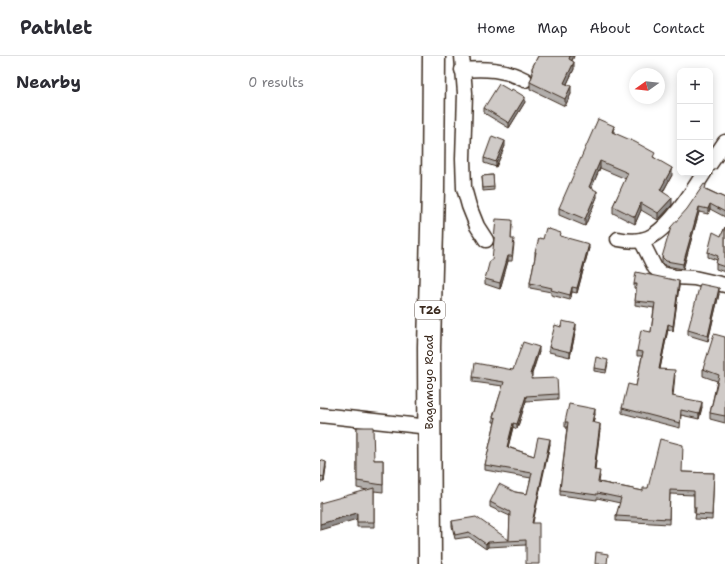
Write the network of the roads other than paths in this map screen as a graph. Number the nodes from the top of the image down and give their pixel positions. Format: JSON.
{"nodes":[{"id":1,"x":434,"y":56,"type":"edge"},
{"id":2,"x":462,"y":56,"type":"edge"},
{"id":3,"x":462,"y":70,"type":"junction"},
{"id":4,"x":525,"y":80,"type":"dead end"},
{"id":5,"x":725,"y":142,"type":"edge"},
{"id":6,"x":713,"y":160,"type":"edge"},
{"id":7,"x":702,"y":176,"type":"edge"},
{"id":8,"x":618,"y":239,"type":"dead end"},
{"id":9,"x":486,"y":240,"type":"dead end"},
{"id":10,"x":640,"y":240,"type":"junction"},
{"id":11,"x":725,"y":285,"type":"edge"},
{"id":12,"x":320,"y":415,"type":"edge"},
{"id":13,"x":429,"y":427,"type":"junction"},
{"id":14,"x":430,"y":564,"type":"edge"}],
"edges":[{"from":1,"to":13,"type":"highway","name":"Bagamoyo Road","number":"T26"},
{"from":2,"to":3,"type":"street"},
{"from":3,"to":4,"type":"street"},
{"from":3,"to":9,"type":"street"},
{"from":5,"to":6,"type":"street"},
{"from":7,"to":10,"type":"street"},
{"from":8,"to":10,"type":"street"},
{"from":10,"to":11,"type":"street"},
{"from":12,"to":13,"type":"street"},
{"from":13,"to":14,"type":"highway","name":"Bagamoyo Road","number":"T26"}]}
